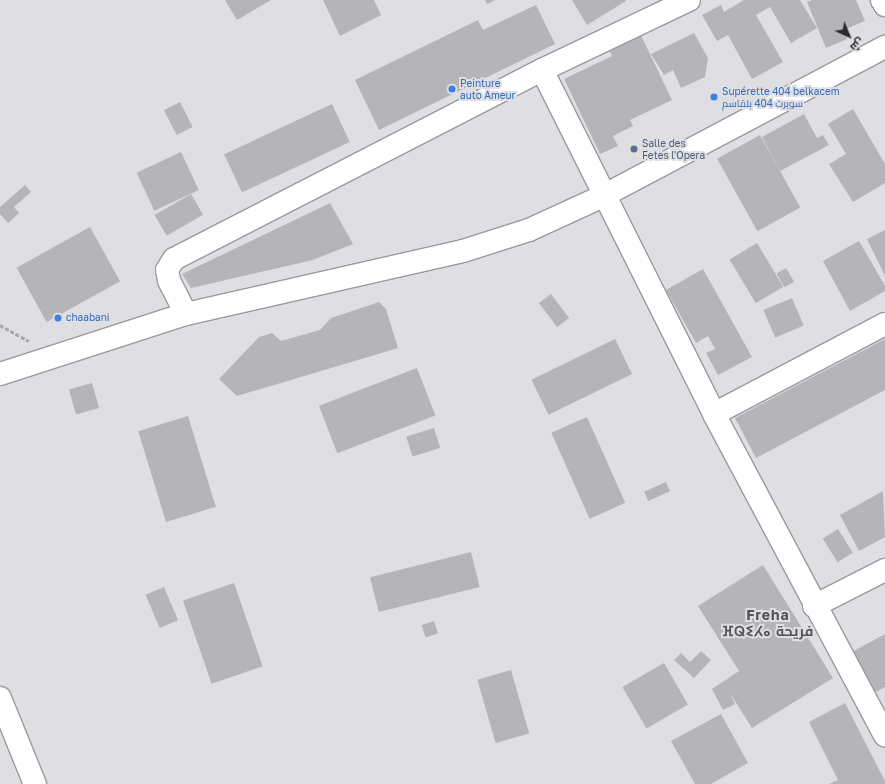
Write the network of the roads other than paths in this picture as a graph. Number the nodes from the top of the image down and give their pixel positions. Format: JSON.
{"nodes":[{"id":1,"x":689,"y":0,"type":"edge"},
{"id":2,"x":882,"y":0,"type":"edge"},
{"id":3,"x":885,"y":5,"type":"edge"},
{"id":4,"x":885,"y":47,"type":"edge"},
{"id":5,"x":542,"y":70,"type":"junction"},
{"id":6,"x":605,"y":195,"type":"junction"},
{"id":7,"x":186,"y":314,"type":"junction"},
{"id":8,"x":885,"y":324,"type":"edge"},
{"id":9,"x":0,"y":374,"type":"edge"},
{"id":10,"x":714,"y":414,"type":"junction"},
{"id":11,"x":885,"y":570,"type":"edge"},
{"id":12,"x":814,"y":606,"type":"junction"},
{"id":13,"x":0,"y":698,"type":"edge"},
{"id":14,"x":885,"y":735,"type":"edge"},
{"id":15,"x":35,"y":784,"type":"edge"}],
"edges":[{"from":1,"to":5,"type":"street"},
{"from":2,"to":3,"type":"street"},
{"from":4,"to":6,"type":"street"},
{"from":5,"to":6,"type":"street"},
{"from":5,"to":7,"type":"street"},
{"from":6,"to":7,"type":"street"},
{"from":6,"to":10,"type":"street"},
{"from":7,"to":9,"type":"street"},
{"from":8,"to":10,"type":"street"},
{"from":10,"to":12,"type":"street"},
{"from":11,"to":12,"type":"street"},
{"from":12,"to":14,"type":"street"},
{"from":13,"to":15,"type":"street"}]}
